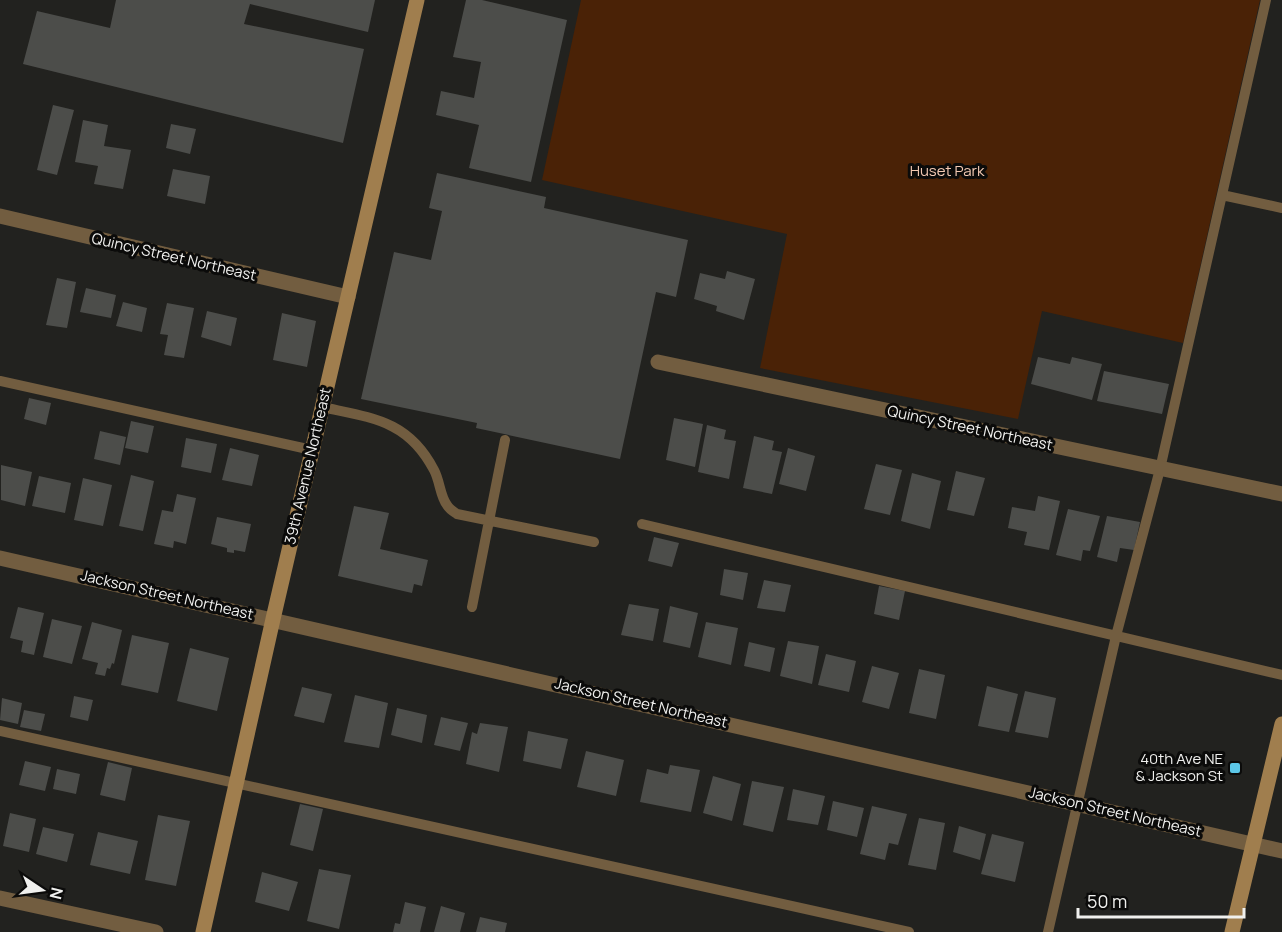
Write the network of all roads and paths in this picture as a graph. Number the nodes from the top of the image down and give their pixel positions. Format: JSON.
{"nodes":[{"id":1,"x":417,"y":0,"type":"edge"},
{"id":2,"x":1266,"y":0,"type":"edge"},
{"id":3,"x":1222,"y":195,"type":"junction"},
{"id":4,"x":1282,"y":208,"type":"edge"},
{"id":5,"x":0,"y":216,"type":"edge"},
{"id":6,"x":348,"y":297,"type":"junction"},
{"id":7,"x":658,"y":362,"type":"dead end"},
{"id":8,"x":0,"y":381,"type":"edge"},
{"id":9,"x":322,"y":407,"type":"junction"},
{"id":10,"x":506,"y":440,"type":"dead end"},
{"id":11,"x":312,"y":450,"type":"junction"},
{"id":12,"x":1160,"y":469,"type":"junction"},
{"id":13,"x":1282,"y":494,"type":"edge"},
{"id":14,"x":489,"y":521,"type":"junction"},
{"id":15,"x":642,"y":524,"type":"dead end"},
{"id":16,"x":594,"y":542,"type":"dead end"},
{"id":17,"x":0,"y":558,"type":"edge"},
{"id":18,"x":472,"y":608,"type":"dead end"},
{"id":19,"x":273,"y":619,"type":"junction"},
{"id":20,"x":1116,"y":636,"type":"junction"},
{"id":21,"x":1282,"y":675,"type":"edge"},
{"id":22,"x":1282,"y":724,"type":"edge"},
{"id":23,"x":0,"y":731,"type":"edge"},
{"id":24,"x":236,"y":784,"type":"junction"},
{"id":25,"x":1076,"y":804,"type":"junction"},
{"id":26,"x":1253,"y":844,"type":"junction"},
{"id":27,"x":1282,"y":850,"type":"edge"},
{"id":28,"x":0,"y":898,"type":"edge"},
{"id":29,"x":156,"y":932,"type":"edge"},
{"id":30,"x":203,"y":932,"type":"edge"},
{"id":31,"x":909,"y":932,"type":"edge"},
{"id":32,"x":1048,"y":932,"type":"edge"},
{"id":33,"x":1232,"y":932,"type":"edge"}],
"edges":[{"from":1,"to":6,"type":"street","name":"39th Avenue Northeast"},
{"from":2,"to":3,"type":"lane"},
{"from":3,"to":4,"type":"lane"},
{"from":3,"to":12,"type":"lane"},
{"from":5,"to":6,"type":"street","name":"Quincy Street Northeast"},
{"from":6,"to":9,"type":"street","name":"39th Avenue Northeast"},
{"from":7,"to":12,"type":"street","name":"Quincy Street Northeast"},
{"from":8,"to":11,"type":"lane"},
{"from":9,"to":11,"type":"street","name":"39th Avenue Northeast"},
{"from":9,"to":14,"type":"lane"},
{"from":10,"to":14,"type":"lane"},
{"from":11,"to":19,"type":"street","name":"39th Avenue Northeast"},
{"from":12,"to":13,"type":"street","name":"Quincy Street Northeast"},
{"from":12,"to":20,"type":"lane"},
{"from":14,"to":16,"type":"lane"},
{"from":14,"to":18,"type":"lane"},
{"from":15,"to":20,"type":"lane"},
{"from":17,"to":19,"type":"street","name":"Jackson Street Northeast"},
{"from":19,"to":24,"type":"street","name":"39th Avenue Northeast"},
{"from":19,"to":25,"type":"street","name":"Jackson Street Northeast"},
{"from":20,"to":21,"type":"lane"},
{"from":20,"to":25,"type":"lane"},
{"from":22,"to":26,"type":"street"},
{"from":23,"to":24,"type":"lane"},
{"from":24,"to":30,"type":"street","name":"39th Avenue Northeast"},
{"from":24,"to":31,"type":"lane"},
{"from":25,"to":26,"type":"street","name":"Jackson Street Northeast"},
{"from":25,"to":32,"type":"lane"},
{"from":26,"to":27,"type":"street","name":"Jackson Street Northeast"},
{"from":26,"to":33,"type":"street"},
{"from":28,"to":29,"type":"street"}]}
